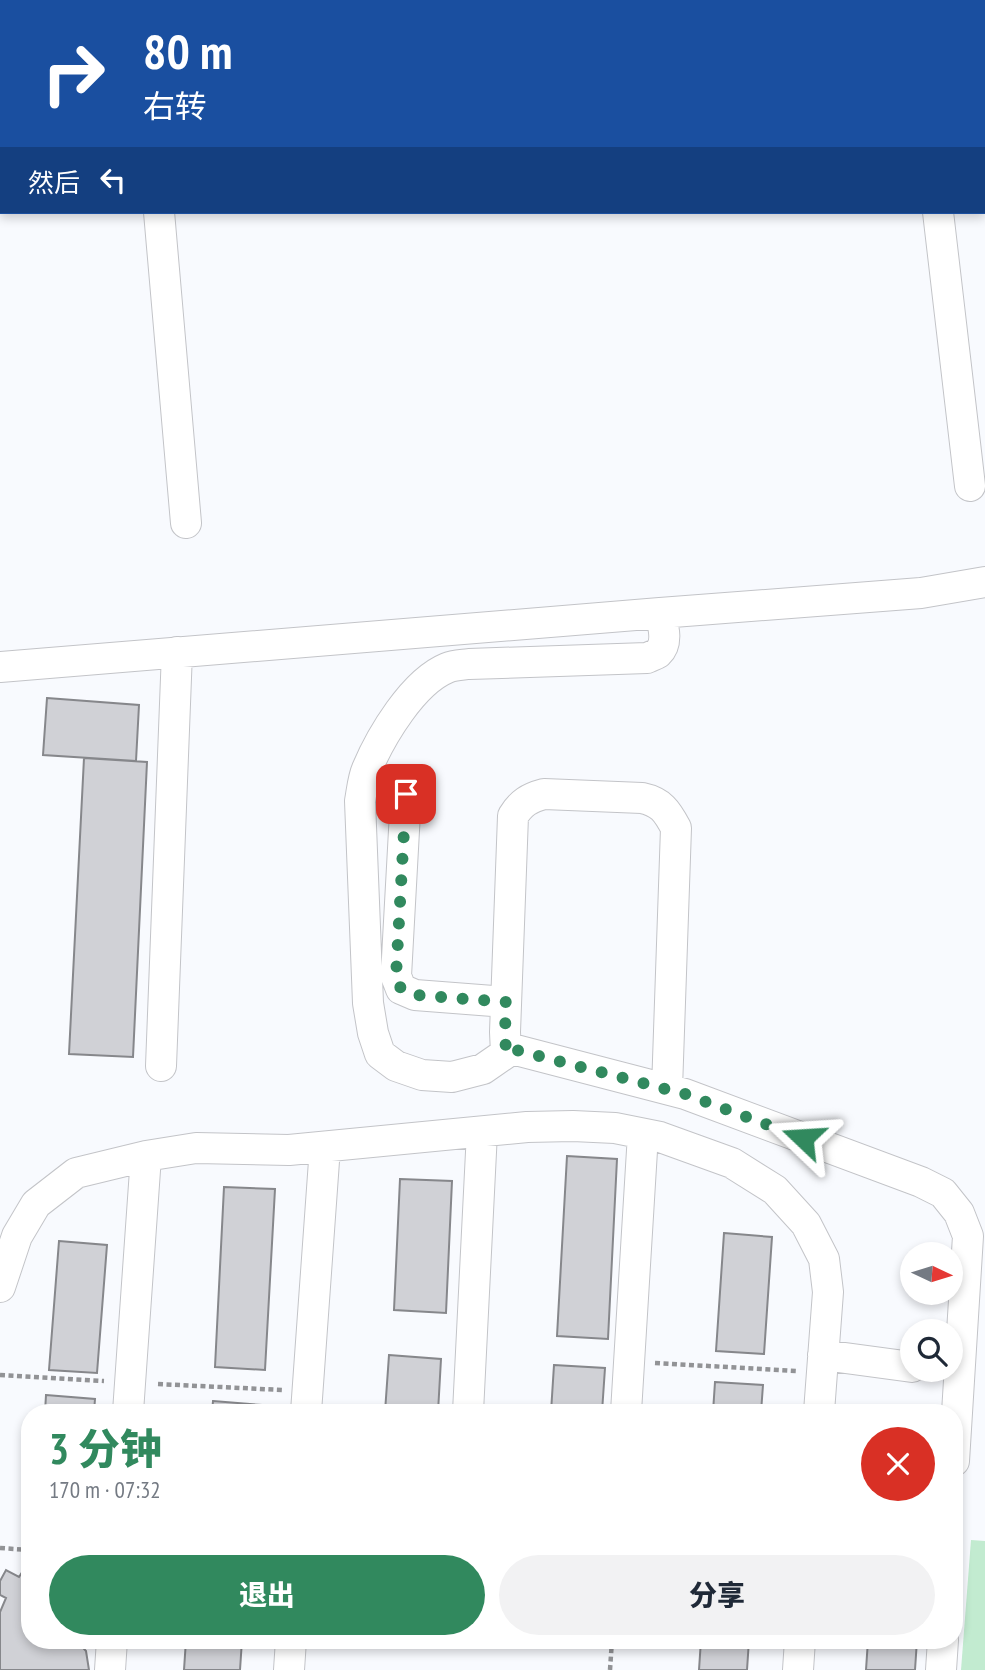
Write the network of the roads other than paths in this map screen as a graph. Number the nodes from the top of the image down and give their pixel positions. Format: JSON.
{"nodes":[{"id":1,"x":159,"y":214,"type":"edge"},
{"id":2,"x":938,"y":214,"type":"edge"},
{"id":3,"x":970,"y":486,"type":"dead end"},
{"id":4,"x":186,"y":523,"type":"dead end"},
{"id":5,"x":985,"y":582,"type":"edge"},
{"id":6,"x":660,"y":613,"type":"junction"},
{"id":7,"x":177,"y":652,"type":"junction"},
{"id":8,"x":0,"y":667,"type":"edge"},
{"id":9,"x":406,"y":794,"type":"dead end"},
{"id":10,"x":506,"y":1002,"type":"junction"},
{"id":11,"x":506,"y":1053,"type":"junction"},
{"id":12,"x":161,"y":1066,"type":"dead end"},
{"id":13,"x":667,"y":1089,"type":"junction"},
{"id":14,"x":482,"y":1132,"type":"junction"},
{"id":15,"x":643,"y":1134,"type":"junction"},
{"id":16,"x":325,"y":1147,"type":"junction"},
{"id":17,"x":146,"y":1157,"type":"junction"},
{"id":18,"x":0,"y":1287,"type":"edge"},
{"id":19,"x":955,"y":1319,"type":"edge"},
{"id":20,"x":822,"y":1364,"type":"junction"},
{"id":21,"x":900,"y":1367,"type":"edge"},
{"id":22,"x":948,"y":1382,"type":"edge"},
{"id":23,"x":307,"y":1402,"type":"edge"},
{"id":24,"x":129,"y":1404,"type":"edge"},
{"id":25,"x":468,"y":1404,"type":"edge"},
{"id":26,"x":626,"y":1404,"type":"edge"},
{"id":27,"x":820,"y":1404,"type":"edge"},
{"id":28,"x":950,"y":1404,"type":"edge"},
{"id":29,"x":111,"y":1649,"type":"edge"},
{"id":30,"x":290,"y":1649,"type":"edge"},
{"id":31,"x":799,"y":1649,"type":"edge"},
{"id":32,"x":942,"y":1649,"type":"edge"},
{"id":33,"x":110,"y":1670,"type":"edge"},
{"id":34,"x":289,"y":1670,"type":"edge"},
{"id":35,"x":798,"y":1670,"type":"edge"},
{"id":36,"x":941,"y":1670,"type":"edge"}],
"edges":[{"from":1,"to":4,"type":"street"},
{"from":2,"to":3,"type":"street"},
{"from":5,"to":6,"type":"street"},
{"from":6,"to":7,"type":"street"},
{"from":6,"to":11,"type":"street"},
{"from":7,"to":8,"type":"street"},
{"from":7,"to":12,"type":"street"},
{"from":9,"to":10,"type":"street"},
{"from":10,"to":11,"type":"street"},
{"from":10,"to":13,"type":"street"},
{"from":11,"to":13,"type":"street"},
{"from":13,"to":19,"type":"street"},
{"from":14,"to":15,"type":"street"},
{"from":14,"to":16,"type":"street"},
{"from":14,"to":25,"type":"street"},
{"from":15,"to":20,"type":"street"},
{"from":15,"to":26,"type":"street"},
{"from":16,"to":17,"type":"street"},
{"from":16,"to":23,"type":"street"},
{"from":17,"to":18,"type":"street"},
{"from":17,"to":24,"type":"street"},
{"from":20,"to":21,"type":"street"},
{"from":20,"to":27,"type":"street"},
{"from":22,"to":28,"type":"street"},
{"from":29,"to":33,"type":"street"},
{"from":30,"to":34,"type":"street"},
{"from":31,"to":35,"type":"street"},
{"from":32,"to":36,"type":"street"}]}
